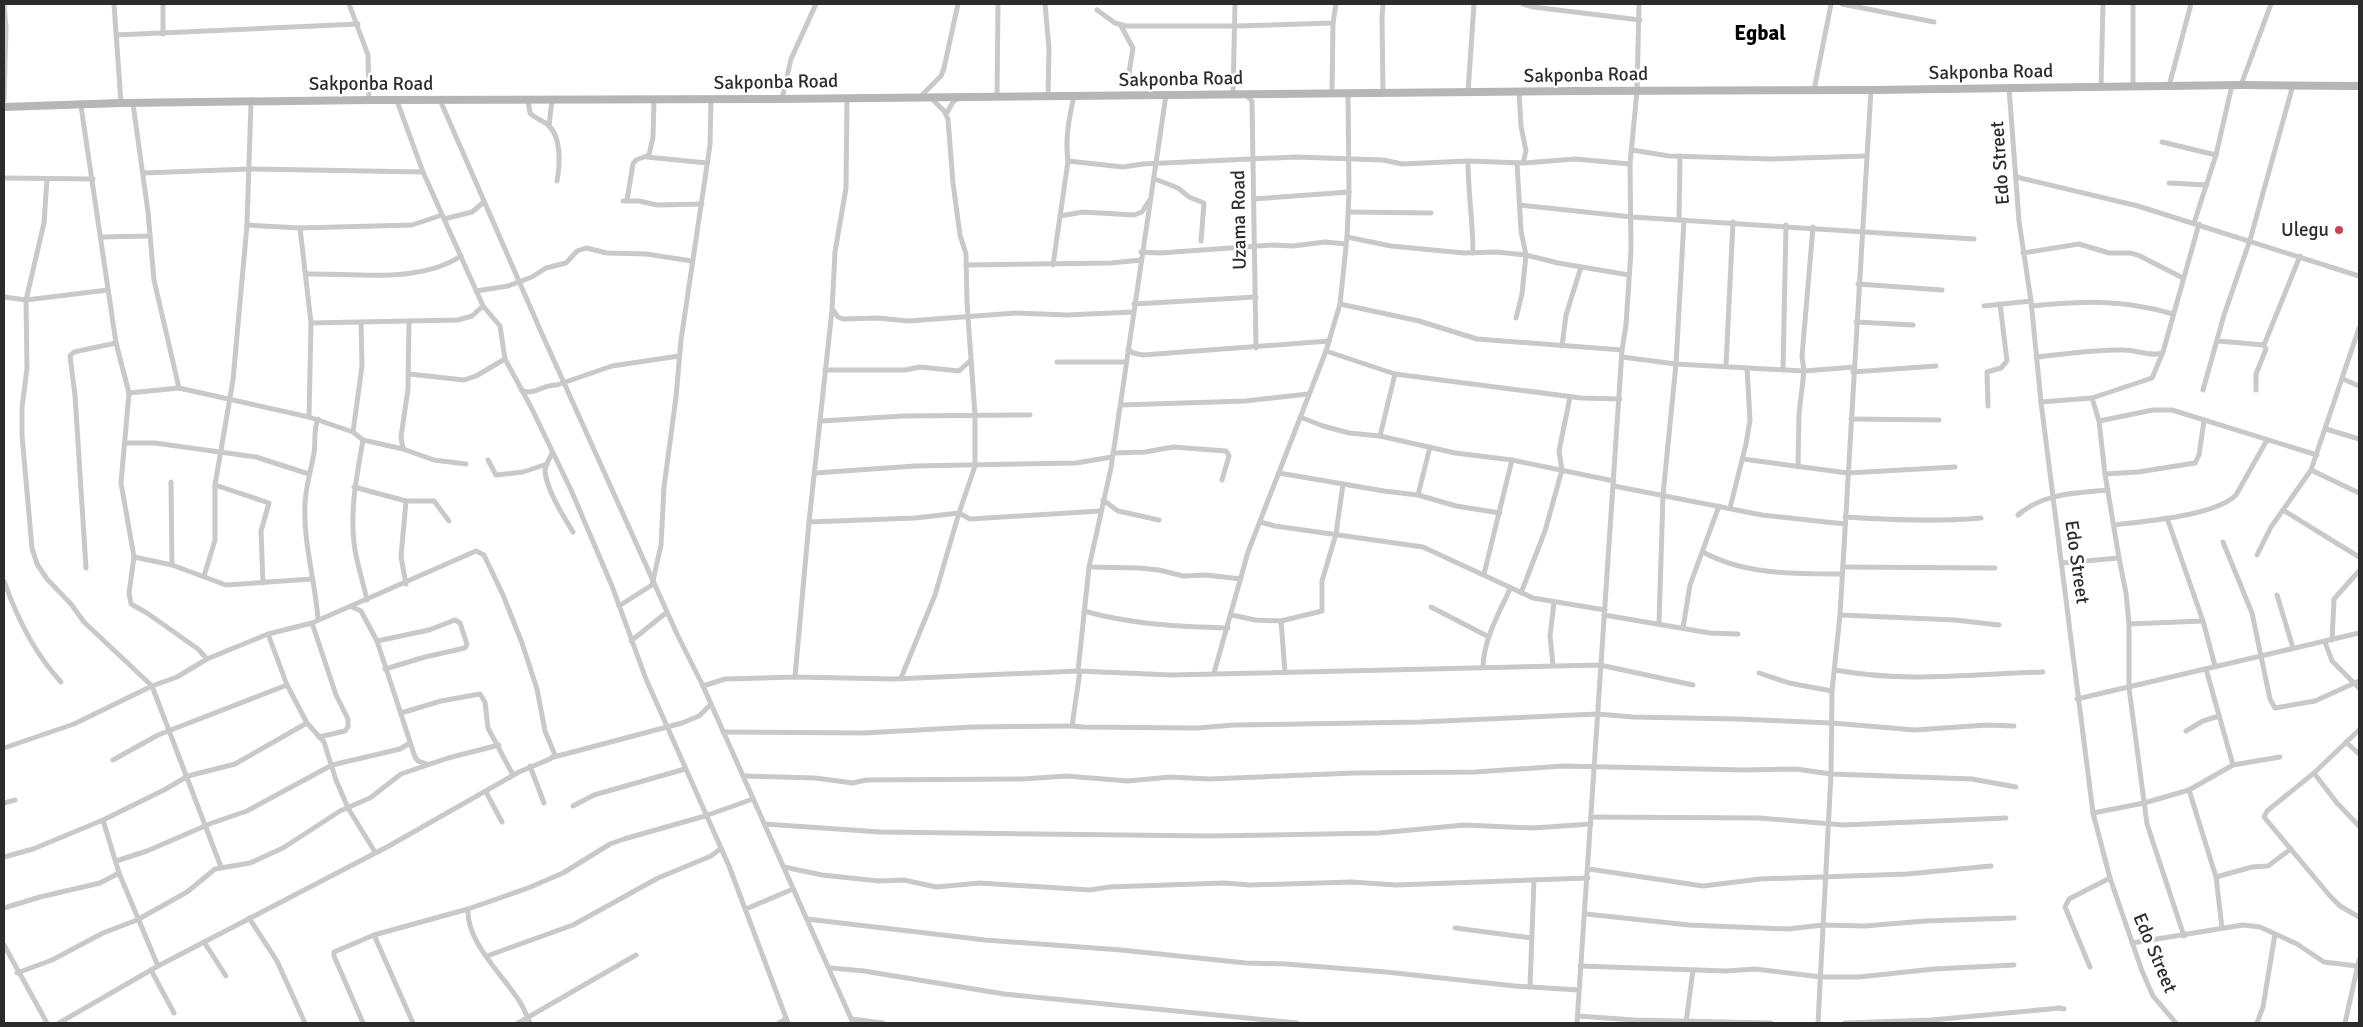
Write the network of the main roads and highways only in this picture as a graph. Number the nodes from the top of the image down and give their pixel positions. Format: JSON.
{"nodes":[{"id":1,"x":2359,"y":86,"type":"edge"},
{"id":2,"x":4,"y":107,"type":"edge"}],
"edges":[{"from":1,"to":2,"type":"main road","name":"Sakponba Road"}]}
